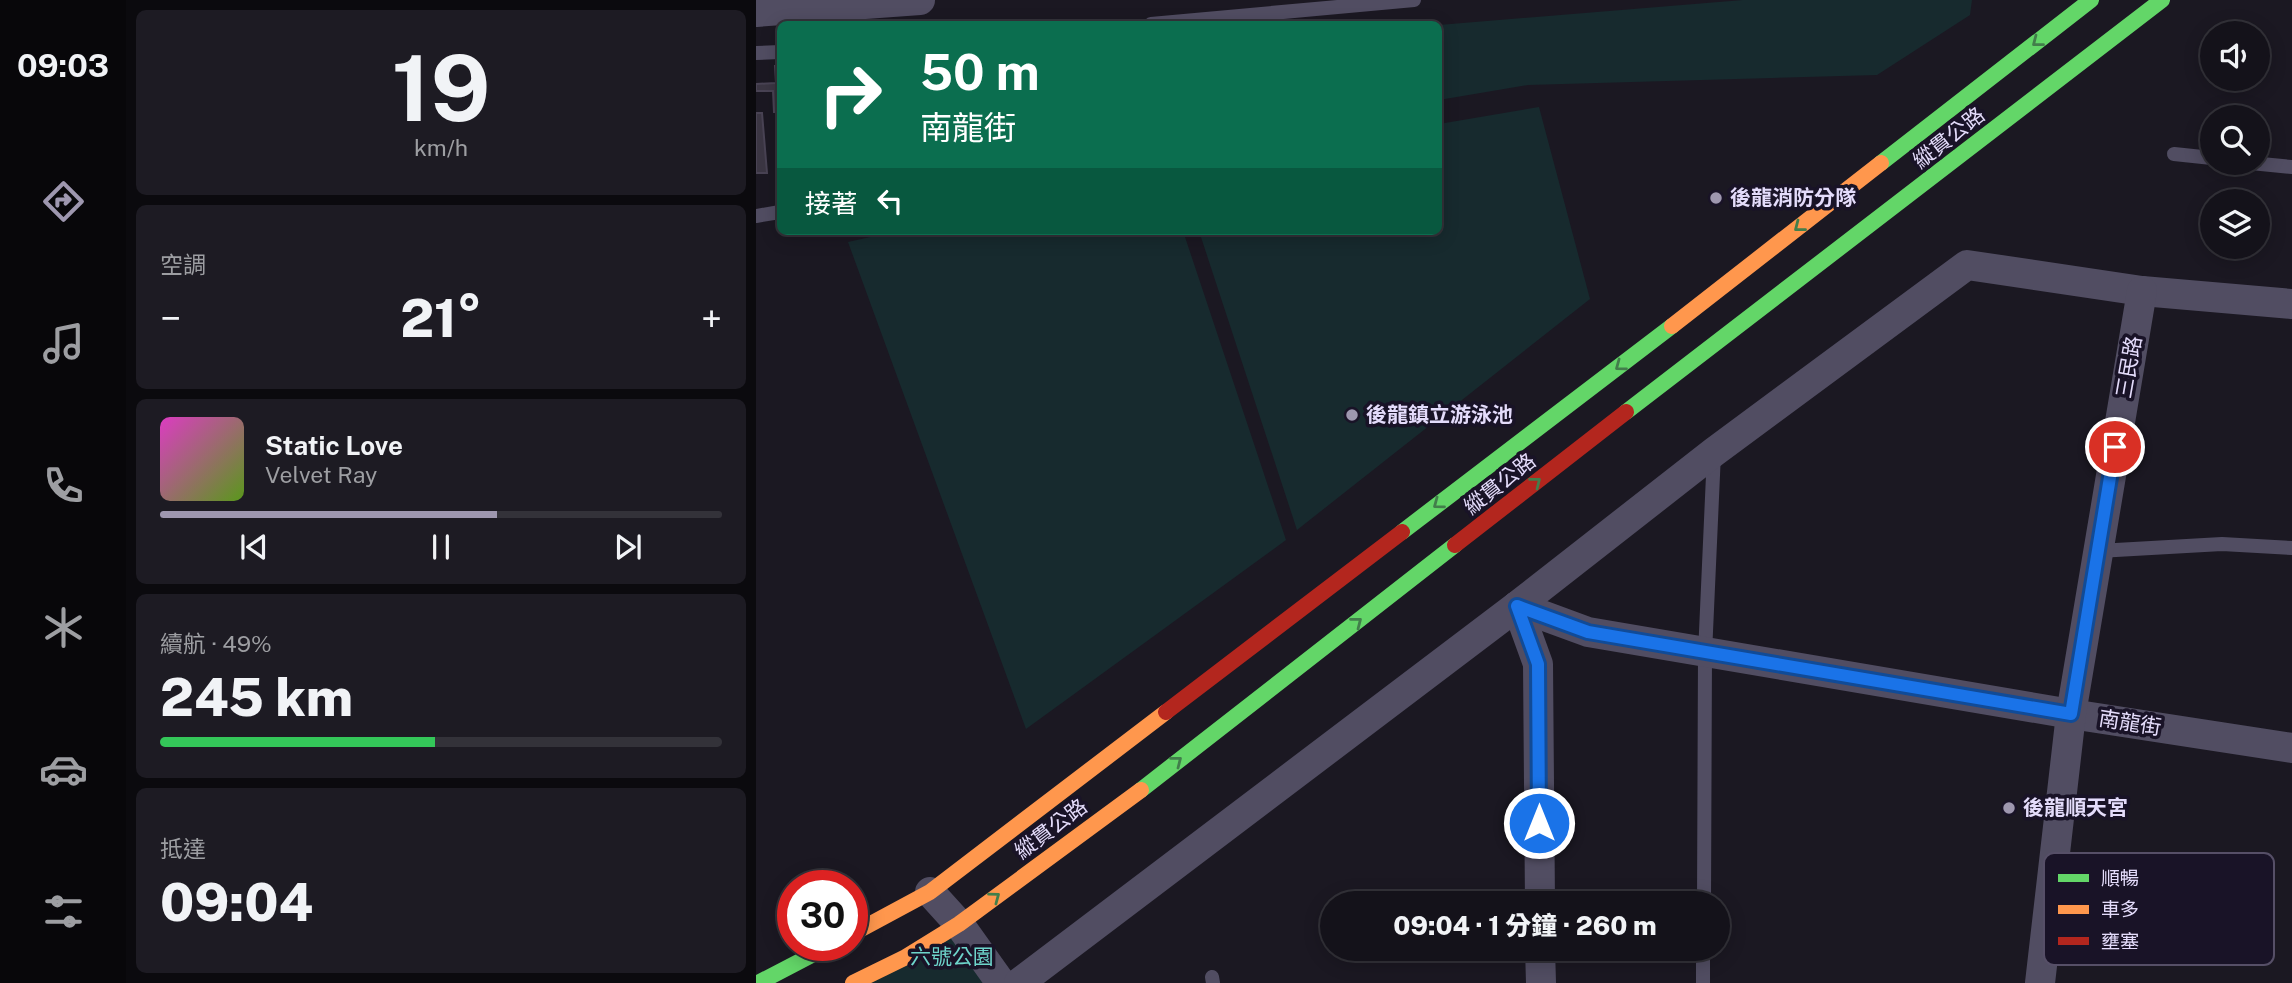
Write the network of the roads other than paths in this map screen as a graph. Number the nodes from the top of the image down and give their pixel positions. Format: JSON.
{"nodes":[{"id":1,"x":920,"y":0,"type":"edge"},
{"id":2,"x":1414,"y":0,"type":"edge"},
{"id":3,"x":2091,"y":0,"type":"edge"},
{"id":4,"x":2162,"y":0,"type":"edge"},
{"id":5,"x":756,"y":12,"type":"edge"},
{"id":6,"x":1185,"y":21,"type":"edge"},
{"id":7,"x":777,"y":52,"type":"edge"},
{"id":8,"x":756,"y":53,"type":"edge"},
{"id":9,"x":2174,"y":154,"type":"dead end"},
{"id":10,"x":2200,"y":157,"type":"edge"},
{"id":11,"x":2270,"y":165,"type":"edge"},
{"id":12,"x":2292,"y":167,"type":"edge"},
{"id":13,"x":777,"y":212,"type":"edge"},
{"id":14,"x":756,"y":216,"type":"edge"},
{"id":15,"x":2142,"y":291,"type":"junction"},
{"id":16,"x":2292,"y":304,"type":"edge"},
{"id":17,"x":1714,"y":452,"type":"junction"},
{"id":18,"x":2292,"y":548,"type":"edge"},
{"id":19,"x":2098,"y":551,"type":"junction"},
{"id":20,"x":1517,"y":606,"type":"junction"},
{"id":21,"x":1705,"y":654,"type":"junction"},
{"id":22,"x":2071,"y":714,"type":"junction"},
{"id":23,"x":2292,"y":748,"type":"edge"},
{"id":24,"x":2055,"y":853,"type":"edge"},
{"id":25,"x":1540,"y":891,"type":"edge"},
{"id":26,"x":1703,"y":891,"type":"edge"},
{"id":27,"x":930,"y":892,"type":"junction"},
{"id":28,"x":959,"y":924,"type":"junction"},
{"id":29,"x":868,"y":925,"type":"edge"},
{"id":30,"x":2044,"y":948,"type":"edge"},
{"id":31,"x":800,"y":961,"type":"edge"},
{"id":32,"x":1541,"y":961,"type":"edge"},
{"id":33,"x":1703,"y":961,"type":"edge"},
{"id":34,"x":758,"y":983,"type":"edge"},
{"id":35,"x":853,"y":983,"type":"edge"},
{"id":36,"x":1001,"y":983,"type":"edge"},
{"id":37,"x":1019,"y":983,"type":"edge"},
{"id":38,"x":1541,"y":983,"type":"edge"},
{"id":39,"x":1703,"y":983,"type":"edge"},
{"id":40,"x":2040,"y":983,"type":"edge"}],
"edges":[{"from":1,"to":5,"type":"street"},
{"from":2,"to":6,"type":"lane"},
{"from":3,"to":27,"type":"main road","name":"縱貫公路","one_way":true},
{"from":28,"to":4,"type":"main road","name":"縱貫公路","one_way":true},
{"from":7,"to":8,"type":"lane"},
{"from":9,"to":10,"type":"lane"},
{"from":11,"to":12,"type":"lane"},
{"from":13,"to":14,"type":"lane"},
{"from":15,"to":16,"type":"street"},
{"from":15,"to":17,"type":"street"},
{"from":15,"to":19,"type":"street","name":"三民路"},
{"from":17,"to":20,"type":"street"},
{"from":17,"to":21,"type":"lane"},
{"from":18,"to":19,"type":"lane"},
{"from":19,"to":22,"type":"street","name":"三民路"},
{"from":20,"to":21,"type":"street","name":"南龍街"},
{"from":20,"to":25,"type":"street"},
{"from":20,"to":37,"type":"street"},
{"from":21,"to":22,"type":"street","name":"南龍街"},
{"from":21,"to":26,"type":"lane"},
{"from":22,"to":23,"type":"street","name":"南龍街"},
{"from":22,"to":24,"type":"street","name":"三民路"},
{"from":27,"to":28,"type":"street"},
{"from":27,"to":29,"type":"main road","name":"縱貫公路"},
{"from":28,"to":35,"type":"main road","name":"縱貫公路"},
{"from":28,"to":36,"type":"street"},
{"from":30,"to":40,"type":"street","name":"三民路"},
{"from":31,"to":34,"type":"main road"},
{"from":32,"to":38,"type":"street"},
{"from":33,"to":39,"type":"lane"}]}
